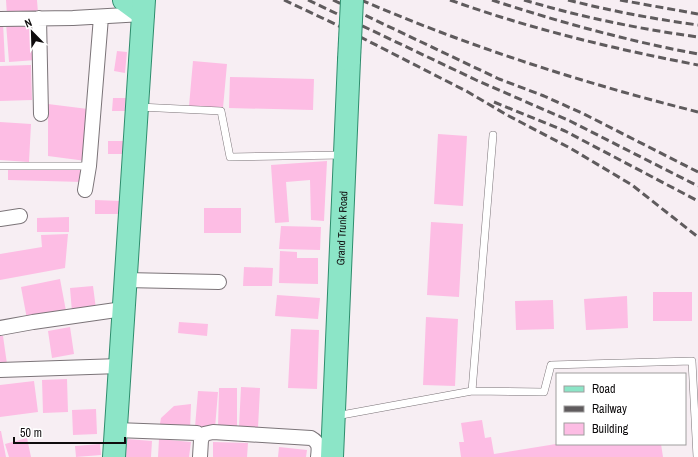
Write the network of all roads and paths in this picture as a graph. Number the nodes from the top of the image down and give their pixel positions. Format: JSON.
{"nodes":[{"id":1,"x":124,"y":0,"type":"edge"},
{"id":2,"x":352,"y":0,"type":"edge"},
{"id":3,"x":144,"y":7,"type":"edge"},
{"id":4,"x":101,"y":17,"type":"junction"},
{"id":5,"x":39,"y":18,"type":"junction"},
{"id":6,"x":0,"y":19,"type":"edge"},
{"id":7,"x":137,"y":107,"type":"junction"},
{"id":8,"x":41,"y":114,"type":"dead end"},
{"id":9,"x":493,"y":134,"type":"dead end"},
{"id":10,"x":344,"y":155,"type":"junction"},
{"id":11,"x":0,"y":166,"type":"edge"},
{"id":12,"x":89,"y":166,"type":"junction"},
{"id":13,"x":85,"y":190,"type":"dead end"},
{"id":14,"x":20,"y":216,"type":"dead end"},
{"id":15,"x":0,"y":219,"type":"edge"},
{"id":16,"x":125,"y":280,"type":"junction"},
{"id":17,"x":219,"y":282,"type":"dead end"},
{"id":18,"x":124,"y":310,"type":"junction"},
{"id":19,"x":0,"y":328,"type":"edge"},
{"id":20,"x":120,"y":366,"type":"junction"},
{"id":21,"x":0,"y":370,"type":"edge"},
{"id":22,"x":472,"y":391,"type":"junction"},
{"id":23,"x":335,"y":416,"type":"junction"},
{"id":24,"x":116,"y":430,"type":"junction"},
{"id":25,"x":197,"y":433,"type":"dead end"},
{"id":26,"x":112,"y":457,"type":"edge"},
{"id":27,"x":200,"y":457,"type":"edge"},
{"id":28,"x":318,"y":457,"type":"edge"},
{"id":29,"x":332,"y":457,"type":"edge"},
{"id":30,"x":697,"y":457,"type":"edge"}],
"edges":[{"from":1,"to":3,"type":"main road"},
{"from":2,"to":10,"type":"main road","name":"Grand Trunk Road","bridge":true},
{"from":3,"to":4,"type":"street"},
{"from":3,"to":7,"type":"main road"},
{"from":4,"to":5,"type":"street"},
{"from":4,"to":12,"type":"street"},
{"from":5,"to":6,"type":"street"},
{"from":5,"to":8,"type":"street"},
{"from":7,"to":10,"type":"lane"},
{"from":7,"to":16,"type":"main road"},
{"from":9,"to":22,"type":"lane"},
{"from":10,"to":23,"type":"main road","name":"Grand Trunk Road"},
{"from":11,"to":12,"type":"lane"},
{"from":12,"to":13,"type":"street"},
{"from":14,"to":15,"type":"street"},
{"from":16,"to":17,"type":"street"},
{"from":16,"to":18,"type":"main road"},
{"from":18,"to":19,"type":"street"},
{"from":18,"to":20,"type":"main road"},
{"from":20,"to":21,"type":"street"},
{"from":20,"to":24,"type":"main road"},
{"from":22,"to":23,"type":"lane"},
{"from":22,"to":30,"type":"lane"},
{"from":23,"to":29,"type":"main road","name":"Grand Trunk Road"},
{"from":24,"to":25,"type":"street"},
{"from":24,"to":26,"type":"main road"},
{"from":27,"to":28,"type":"street"}]}
